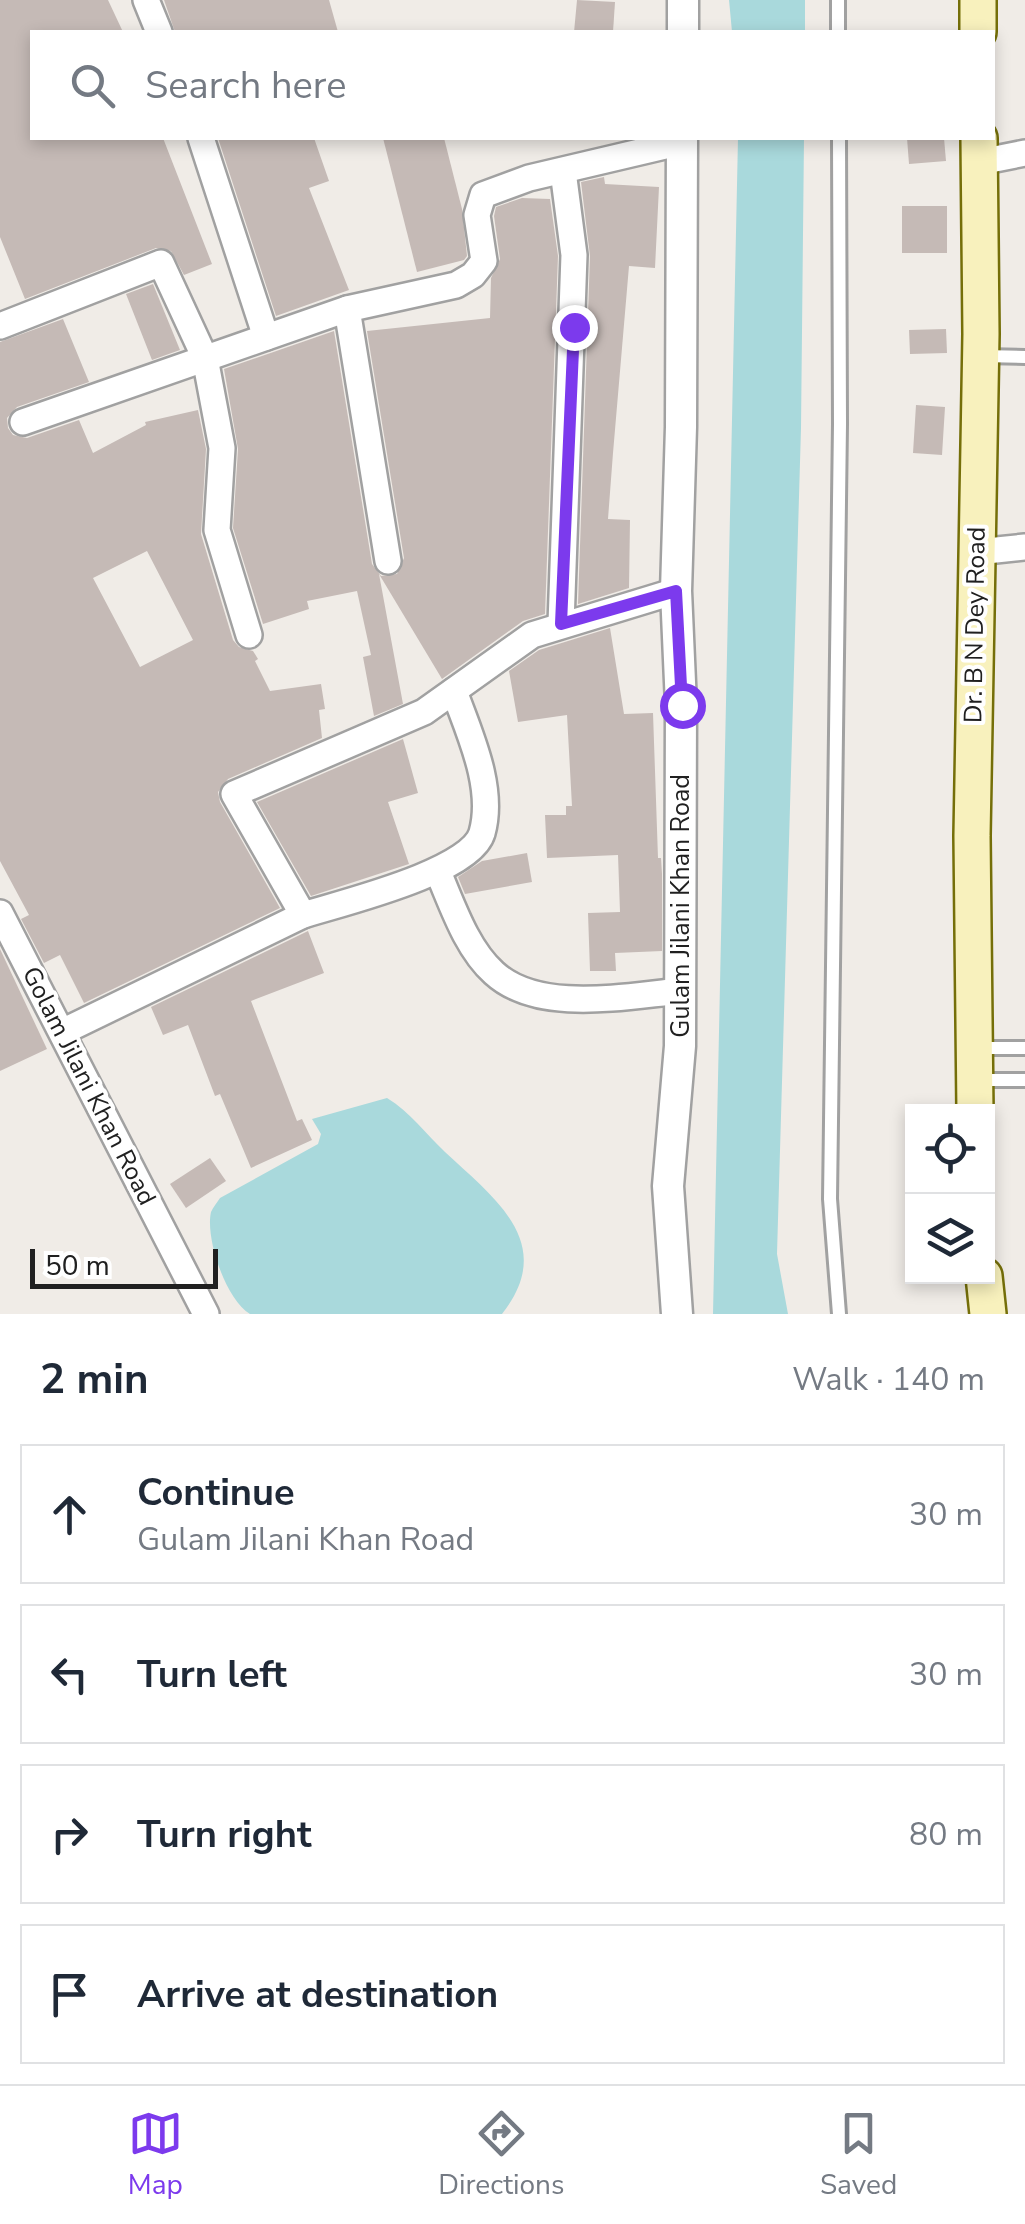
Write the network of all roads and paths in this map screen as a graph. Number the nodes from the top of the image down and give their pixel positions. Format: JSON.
{"nodes":[{"id":1,"x":146,"y":0,"type":"edge"},
{"id":2,"x":683,"y":0,"type":"edge"},
{"id":3,"x":838,"y":0,"type":"edge"},
{"id":4,"x":978,"y":0,"type":"edge"},
{"id":5,"x":158,"y":30,"type":"edge"},
{"id":6,"x":683,"y":30,"type":"edge"},
{"id":7,"x":838,"y":30,"type":"edge"},
{"id":8,"x":978,"y":30,"type":"edge"},
{"id":9,"x":202,"y":140,"type":"edge"},
{"id":10,"x":682,"y":140,"type":"edge"},
{"id":11,"x":839,"y":140,"type":"edge"},
{"id":12,"x":980,"y":150,"type":"edge"},
{"id":13,"x":1025,"y":153,"type":"edge"},
{"id":14,"x":563,"y":171,"type":"junction"},
{"id":15,"x":347,"y":310,"type":"junction"},
{"id":16,"x":0,"y":326,"type":"edge"},
{"id":17,"x":266,"y":337,"type":"junction"},
{"id":18,"x":980,"y":356,"type":"junction"},
{"id":19,"x":1025,"y":357,"type":"edge"},
{"id":20,"x":205,"y":358,"type":"junction"},
{"id":21,"x":23,"y":422,"type":"dead end"},
{"id":22,"x":1025,"y":547,"type":"edge"},
{"id":23,"x":977,"y":552,"type":"junction"},
{"id":24,"x":388,"y":562,"type":"dead end"},
{"id":25,"x":676,"y":591,"type":"junction"},
{"id":26,"x":561,"y":624,"type":"junction"},
{"id":27,"x":249,"y":636,"type":"dead end"},
{"id":28,"x":454,"y":690,"type":"junction"},
{"id":29,"x":438,"y":872,"type":"junction"},
{"id":30,"x":0,"y":912,"type":"edge"},
{"id":31,"x":304,"y":915,"type":"junction"},
{"id":32,"x":680,"y":992,"type":"junction"},
{"id":33,"x":62,"y":1032,"type":"junction"},
{"id":34,"x":1025,"y":1048,"type":"edge"},
{"id":35,"x":975,"y":1080,"type":"edge"},
{"id":36,"x":1025,"y":1080,"type":"edge"},
{"id":37,"x":985,"y":1284,"type":"edge"},
{"id":38,"x":206,"y":1314,"type":"edge"},
{"id":39,"x":677,"y":1314,"type":"edge"},
{"id":40,"x":839,"y":1314,"type":"edge"},
{"id":41,"x":988,"y":1314,"type":"edge"}],
"edges":[{"from":1,"to":5,"type":"street"},
{"from":2,"to":6,"type":"street"},
{"from":3,"to":7,"type":"lane"},
{"from":4,"to":8,"type":"main road"},
{"from":9,"to":17,"type":"street"},
{"from":10,"to":14,"type":"street"},
{"from":10,"to":25,"type":"street","name":"Gulam Jilani Khan Road"},
{"from":11,"to":40,"type":"lane"},
{"from":12,"to":13,"type":"street"},
{"from":12,"to":18,"type":"main road","name":"Dr. B N Dey Road"},
{"from":14,"to":15,"type":"street"},
{"from":14,"to":26,"type":"street"},
{"from":15,"to":17,"type":"street"},
{"from":15,"to":24,"type":"street"},
{"from":16,"to":20,"type":"street"},
{"from":17,"to":20,"type":"street"},
{"from":18,"to":19,"type":"lane"},
{"from":18,"to":23,"type":"main road","name":"Dr. B N Dey Road"},
{"from":20,"to":21,"type":"street"},
{"from":20,"to":27,"type":"street"},
{"from":22,"to":23,"type":"street"},
{"from":23,"to":35,"type":"main road","name":"Dr. B N Dey Road"},
{"from":25,"to":26,"type":"street"},
{"from":25,"to":32,"type":"street","name":"Gulam Jilani Khan Road"},
{"from":26,"to":28,"type":"street"},
{"from":28,"to":29,"type":"street"},
{"from":28,"to":31,"type":"street"},
{"from":29,"to":31,"type":"street"},
{"from":29,"to":32,"type":"street"},
{"from":30,"to":33,"type":"street","name":"Golam Jilani Khan Road"},
{"from":31,"to":33,"type":"street"},
{"from":32,"to":39,"type":"street","name":"Gulam Jilani Khan Road"},
{"from":33,"to":38,"type":"street","name":"Golam Jilani Khan Road"},
{"from":34,"to":35,"type":"lane"},
{"from":35,"to":36,"type":"lane"},
{"from":37,"to":41,"type":"main road"}]}
